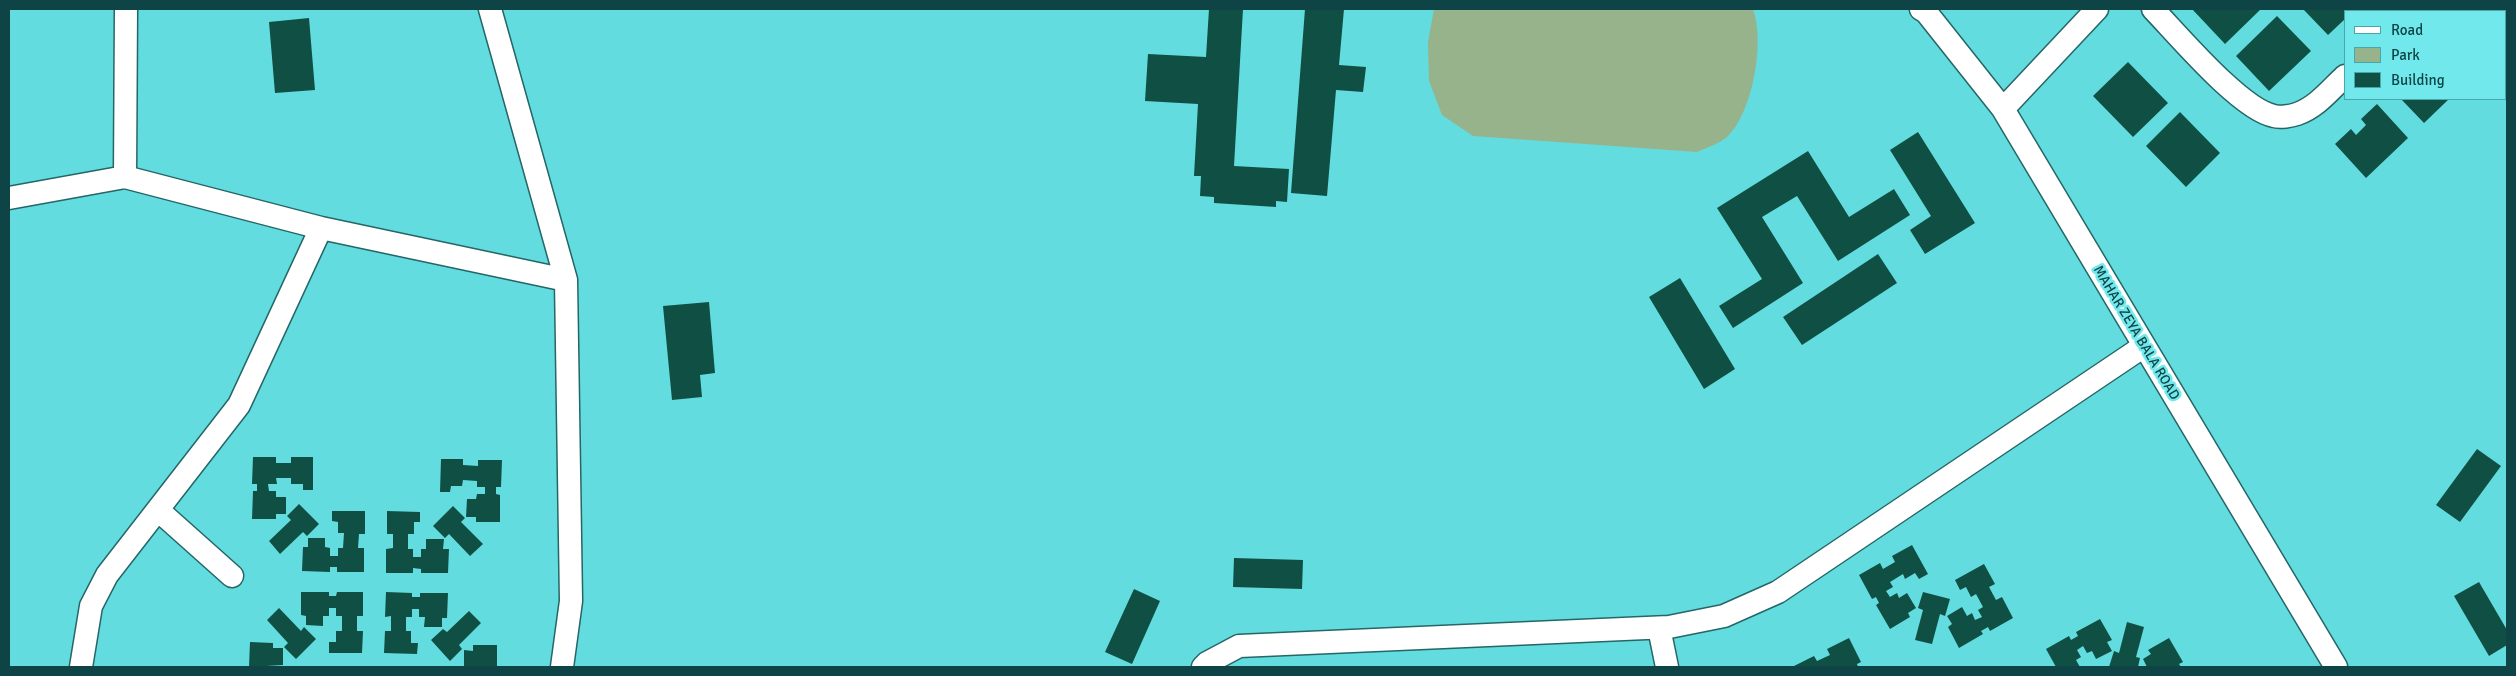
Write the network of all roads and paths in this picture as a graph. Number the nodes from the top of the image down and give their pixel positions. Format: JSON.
{"nodes":[{"id":1,"x":126,"y":9,"type":"edge"},
{"id":2,"x":490,"y":9,"type":"edge"},
{"id":3,"x":1921,"y":9,"type":"edge"},
{"id":4,"x":2097,"y":9,"type":"edge"},
{"id":5,"x":2152,"y":9,"type":"edge"},
{"id":6,"x":2344,"y":77,"type":"edge"},
{"id":7,"x":2003,"y":109,"type":"junction"},
{"id":8,"x":125,"y":177,"type":"junction"},
{"id":9,"x":9,"y":198,"type":"edge"},
{"id":10,"x":321,"y":228,"type":"junction"},
{"id":11,"x":566,"y":280,"type":"junction"},
{"id":12,"x":2144,"y":346,"type":"junction"},
{"id":13,"x":158,"y":510,"type":"junction"},
{"id":14,"x":232,"y":576,"type":"dead end"},
{"id":15,"x":1659,"y":628,"type":"junction"},
{"id":16,"x":82,"y":667,"type":"edge"},
{"id":17,"x":562,"y":667,"type":"edge"},
{"id":18,"x":1203,"y":667,"type":"edge"},
{"id":19,"x":1667,"y":667,"type":"edge"},
{"id":20,"x":2336,"y":667,"type":"edge"}],
"edges":[{"from":1,"to":8,"type":"street"},
{"from":2,"to":11,"type":"street"},
{"from":3,"to":7,"type":"street","name":"MAHAR ZEYA BALA ROAD"},
{"from":4,"to":7,"type":"street"},
{"from":5,"to":6,"type":"street"},
{"from":7,"to":12,"type":"street","name":"MAHAR ZEYA BALA ROAD"},
{"from":8,"to":9,"type":"street"},
{"from":8,"to":10,"type":"street"},
{"from":10,"to":11,"type":"street"},
{"from":10,"to":13,"type":"street"},
{"from":11,"to":17,"type":"street"},
{"from":12,"to":15,"type":"street"},
{"from":12,"to":20,"type":"street","name":"MAHAR ZEYA BALA ROAD"},
{"from":13,"to":14,"type":"street"},
{"from":13,"to":16,"type":"street"},
{"from":15,"to":18,"type":"street"},
{"from":15,"to":19,"type":"street"}]}
